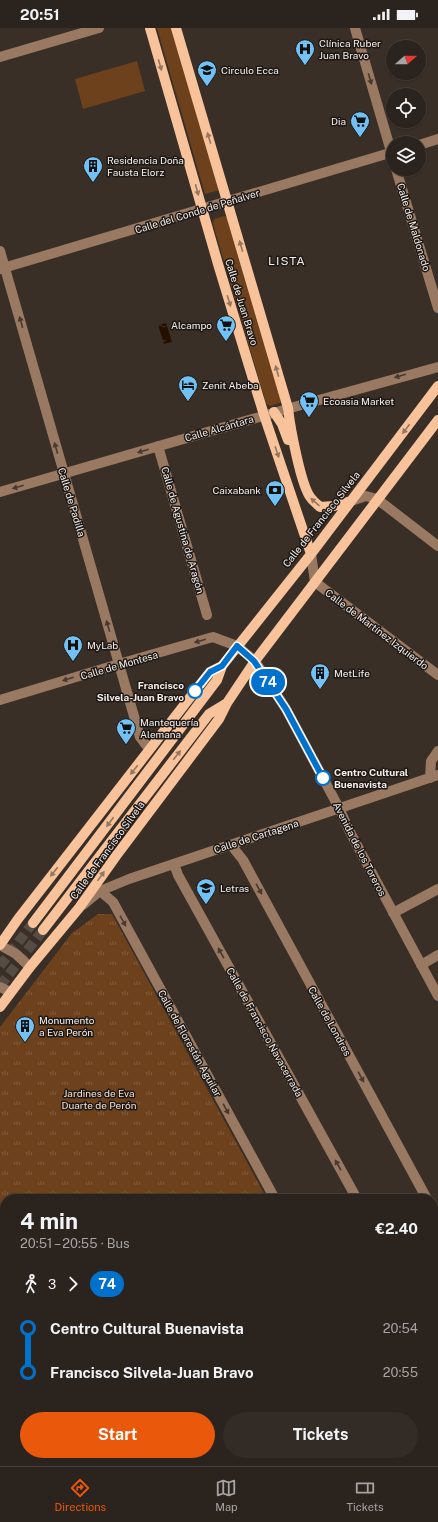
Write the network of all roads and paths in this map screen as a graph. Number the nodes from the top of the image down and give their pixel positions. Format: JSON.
{"nodes":[{"id":1,"x":99,"y":28,"type":"edge"},
{"id":2,"x":150,"y":28,"type":"edge"},
{"id":3,"x":176,"y":28,"type":"edge"},
{"id":4,"x":355,"y":28,"type":"edge"},
{"id":5,"x":0,"y":57,"type":"edge"},
{"id":6,"x":387,"y":136,"type":"edge"},
{"id":7,"x":438,"y":139,"type":"edge"},
{"id":8,"x":426,"y":142,"type":"edge"},
{"id":9,"x":386,"y":156,"type":"edge"},
{"id":10,"x":398,"y":176,"type":"edge"},
{"id":11,"x":228,"y":202,"type":"junction"},
{"id":12,"x":202,"y":210,"type":"junction"},
{"id":13,"x":0,"y":251,"type":"edge"},
{"id":14,"x":2,"y":269,"type":"edge"},
{"id":15,"x":438,"y":308,"type":"edge"},
{"id":16,"x":438,"y":367,"type":"edge"},
{"id":17,"x":438,"y":386,"type":"edge"},
{"id":18,"x":288,"y":408,"type":"junction"},
{"id":19,"x":269,"y":414,"type":"junction"},
{"id":20,"x":438,"y":420,"type":"edge"},
{"id":21,"x":158,"y":446,"type":"junction"},
{"id":22,"x":63,"y":473,"type":"junction"},
{"id":23,"x":303,"y":479,"type":"junction"},
{"id":24,"x":0,"y":492,"type":"edge"},
{"id":25,"x":377,"y":500,"type":"junction"},
{"id":26,"x":351,"y":501,"type":"junction"},
{"id":27,"x":438,"y":546,"type":"edge"},
{"id":28,"x":311,"y":554,"type":"junction"},
{"id":29,"x":315,"y":582,"type":"junction"},
{"id":30,"x":207,"y":615,"type":"dead end"},
{"id":31,"x":237,"y":646,"type":"junction"},
{"id":32,"x":254,"y":661,"type":"junction"},
{"id":33,"x":119,"y":664,"type":"junction"},
{"id":34,"x":222,"y":666,"type":"junction"},
{"id":35,"x":438,"y":675,"type":"edge"},
{"id":36,"x":0,"y":700,"type":"edge"},
{"id":37,"x":226,"y":702,"type":"junction"},
{"id":38,"x":152,"y":746,"type":"junction"},
{"id":39,"x":438,"y":752,"type":"edge"},
{"id":40,"x":434,"y":777,"type":"edge"},
{"id":41,"x":339,"y":808,"type":"junction"},
{"id":42,"x":231,"y":844,"type":"junction"},
{"id":43,"x":174,"y":864,"type":"junction"},
{"id":44,"x":438,"y":889,"type":"edge"},
{"id":45,"x":100,"y":891,"type":"junction"},
{"id":46,"x":79,"y":908,"type":"junction"},
{"id":47,"x":393,"y":913,"type":"junction"},
{"id":48,"x":33,"y":923,"type":"tunnel mouth"},
{"id":49,"x":42,"y":930,"type":"tunnel mouth"},
{"id":50,"x":0,"y":945,"type":"edge"},
{"id":51,"x":438,"y":955,"type":"edge"},
{"id":52,"x":421,"y":965,"type":"junction"},
{"id":53,"x":30,"y":967,"type":"junction"},
{"id":54,"x":0,"y":987,"type":"edge"},
{"id":55,"x":10,"y":992,"type":"junction"},
{"id":56,"x":438,"y":996,"type":"edge"},
{"id":57,"x":0,"y":1007,"type":"edge"},
{"id":58,"x":272,"y":1194,"type":"edge"},
{"id":59,"x":354,"y":1194,"type":"edge"},
{"id":60,"x":425,"y":1194,"type":"edge"}],
"edges":[{"from":1,"to":5,"type":"street"},
{"from":2,"to":12,"type":"main road","name":"Calle de Juan Bravo","one_way":true},
{"from":11,"to":3,"type":"main road","name":"Calle de Juan Bravo","one_way":true},
{"from":4,"to":6,"type":"street","one_way":true},
{"from":7,"to":8,"type":"street"},
{"from":9,"to":11,"type":"street","name":"Calle del Conde de Peñalver"},
{"from":10,"to":15,"type":"street","name":"Calle de Maldonado"},
{"from":11,"to":12,"type":"street","name":"Calle del Conde de Peñalver"},
{"from":18,"to":11,"type":"main road","name":"Calle de Juan Bravo","one_way":true},
{"from":12,"to":14,"type":"street","name":"Calle del Conde de Peñalver"},
{"from":12,"to":19,"type":"main road","name":"Calle de Juan Bravo","one_way":true},
{"from":13,"to":14,"type":"street","name":"Calle de Padilla"},
{"from":22,"to":14,"type":"street","name":"Calle de Padilla","one_way":true},
{"from":16,"to":18,"type":"street","name":"Calle Alcántara","one_way":true},
{"from":17,"to":26,"type":"main road","name":"Calle de Francisco Silvela","one_way":true},
{"from":18,"to":19,"type":"street","name":"Calle Alcántara"},
{"from":18,"to":23,"type":"main road","name":"Calle de Juan Bravo"},
{"from":19,"to":21,"type":"street","name":"Calle Alcántara"},
{"from":19,"to":23,"type":"main road"},
{"from":19,"to":28,"type":"main road","name":"Calle de Juan Bravo","one_way":true},
{"from":20,"to":25,"type":"main road","name":"Calle de Francisco Silvela"},
{"from":21,"to":22,"type":"street","name":"Calle Alcántara","one_way":true},
{"from":21,"to":30,"type":"street","name":"Calle de Agustina de Aragón"},
{"from":22,"to":24,"type":"street","name":"Calle Alcántara","one_way":true},
{"from":33,"to":22,"type":"street","name":"Calle de Padilla","one_way":true},
{"from":26,"to":23,"type":"main road","name":"Calle de Juan Bravo","one_way":true},
{"from":25,"to":26,"type":"street"},
{"from":25,"to":27,"type":"street"},
{"from":25,"to":29,"type":"main road","name":"Calle de Francisco Silvela"},
{"from":26,"to":28,"type":"main road","name":"Calle de Francisco Silvela"},
{"from":28,"to":29,"type":"street","name":"Calle de Juan Bravo"},
{"from":28,"to":31,"type":"main road","name":"Calle de Francisco Silvela"},
{"from":29,"to":32,"type":"main road","name":"Calle de Francisco Silvela"},
{"from":29,"to":35,"type":"street","name":"Calle de Martínez Izquierdo"},
{"from":31,"to":32,"type":"street","name":"Avenida de los Toreros"},
{"from":31,"to":33,"type":"street","name":"Calle de Montesa","one_way":true},
{"from":31,"to":34,"type":"main road","name":"Calle de Francisco Silvela"},
{"from":32,"to":37,"type":"main road","name":"Calle de Francisco Silvela"},
{"from":32,"to":41,"type":"street","name":"Avenida de los Toreros"},
{"from":33,"to":36,"type":"street","name":"Calle de Montesa","one_way":true},
{"from":33,"to":38,"type":"street","name":"Calle de Padilla"},
{"from":34,"to":38,"type":"main road","name":"Calle de Francisco Silvela"},
{"from":34,"to":48,"type":"main road","name":"Calle de Francisco Silvela","one_way":true},
{"from":46,"to":37,"type":"main road","name":"Calle de Francisco Silvela","one_way":true},
{"from":49,"to":37,"type":"main road","name":"Calle de Francisco Silvela","one_way":true},
{"from":38,"to":50,"type":"main road","name":"Calle de Francisco Silvela","one_way":true},
{"from":39,"to":40,"type":"street"},
{"from":40,"to":41,"type":"street","name":"Calle de Cartagena"},
{"from":41,"to":42,"type":"street","name":"Calle de Cartagena"},
{"from":41,"to":47,"type":"street","name":"Avenida de los Toreros"},
{"from":42,"to":43,"type":"street","name":"Calle de Cartagena"},
{"from":42,"to":60,"type":"street","name":"Calle de Londres","one_way":true},
{"from":43,"to":45,"type":"street","name":"Calle de Cartagena"},
{"from":59,"to":43,"type":"street","name":"Calle de Francisco Navacerrada","one_way":true},
{"from":44,"to":47,"type":"street"},
{"from":45,"to":46,"type":"street","name":"Calle de Cartagena"},
{"from":45,"to":58,"type":"street","name":"Calle de Florestán Aguilar","one_way":true},
{"from":46,"to":53,"type":"main road","name":"Calle de Francisco Silvela"},
{"from":47,"to":52,"type":"street","name":"Avenida de los Toreros"},
{"from":50,"to":53,"type":"street"},
{"from":51,"to":52,"type":"street"},
{"from":52,"to":56,"type":"street","name":"Avenida de los Toreros"},
{"from":53,"to":55,"type":"main road","name":"Calle de Francisco Silvela"},
{"from":54,"to":55,"type":"street"},
{"from":55,"to":57,"type":"main road","name":"Calle de Francisco Silvela"}]}
